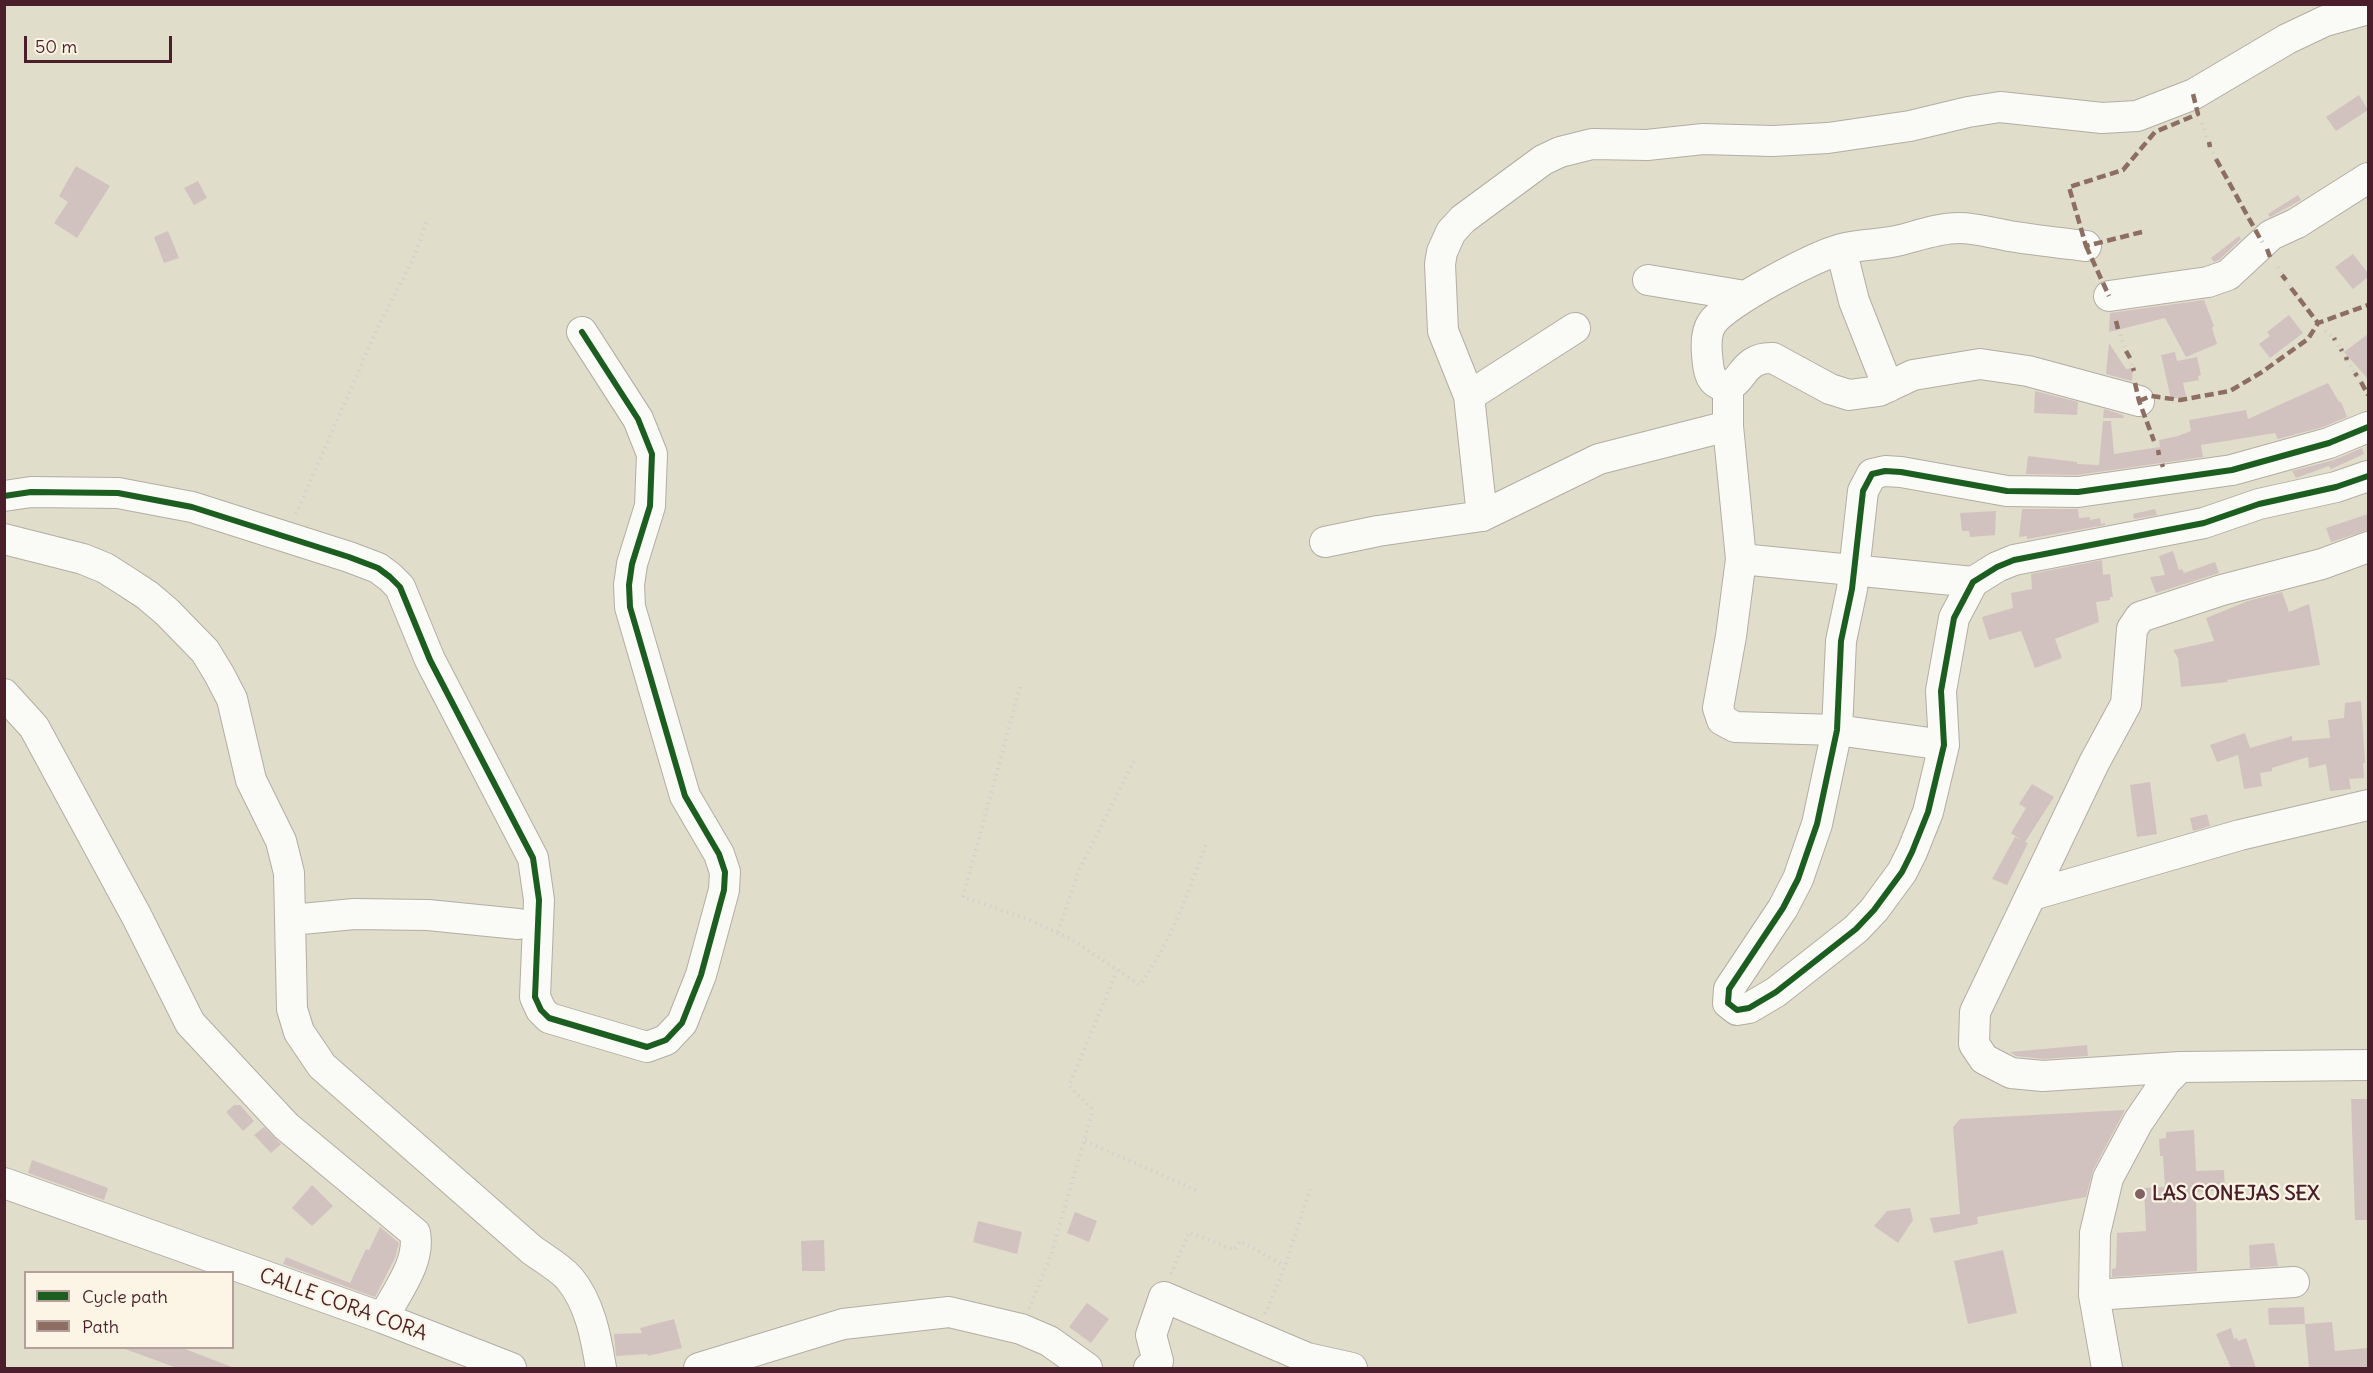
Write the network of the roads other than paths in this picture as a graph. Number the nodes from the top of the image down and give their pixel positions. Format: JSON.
{"nodes":[{"id":1,"x":2368,"y":9,"type":"edge"},
{"id":2,"x":2368,"y":178,"type":"edge"},
{"id":3,"x":2086,"y":246,"type":"dead end"},
{"id":4,"x":1841,"y":249,"type":"junction"},
{"id":5,"x":1648,"y":280,"type":"dead end"},
{"id":6,"x":1745,"y":296,"type":"junction"},
{"id":7,"x":2109,"y":296,"type":"dead end"},
{"id":8,"x":1575,"y":328,"type":"dead end"},
{"id":9,"x":582,"y":332,"type":"dead end"},
{"id":10,"x":1728,"y":386,"type":"junction"},
{"id":11,"x":1888,"y":387,"type":"junction"},
{"id":12,"x":1469,"y":396,"type":"junction"},
{"id":13,"x":2139,"y":401,"type":"dead end"},
{"id":14,"x":1728,"y":426,"type":"junction"},
{"id":15,"x":2368,"y":427,"type":"edge"},
{"id":16,"x":2368,"y":476,"type":"edge"},
{"id":17,"x":4,"y":496,"type":"edge"},
{"id":18,"x":1482,"y":516,"type":"junction"},
{"id":19,"x":4,"y":539,"type":"edge"},
{"id":20,"x":1325,"y":542,"type":"dead end"},
{"id":21,"x":2368,"y":547,"type":"edge"},
{"id":22,"x":1741,"y":559,"type":"junction"},
{"id":23,"x":1854,"y":569,"type":"junction"},
{"id":24,"x":1972,"y":582,"type":"junction"},
{"id":25,"x":4,"y":694,"type":"edge"},
{"id":26,"x":1837,"y":730,"type":"junction"},
{"id":27,"x":1944,"y":745,"type":"junction"},
{"id":28,"x":2368,"y":805,"type":"edge"},
{"id":29,"x":2032,"y":895,"type":"junction"},
{"id":30,"x":291,"y":920,"type":"junction"},
{"id":31,"x":518,"y":924,"type":"dead end"},
{"id":32,"x":2368,"y":1065,"type":"edge"},
{"id":33,"x":2180,"y":1067,"type":"junction"},
{"id":34,"x":4,"y":1183,"type":"edge"},
{"id":35,"x":2294,"y":1282,"type":"dead end"},
{"id":36,"x":2094,"y":1295,"type":"junction"},
{"id":37,"x":383,"y":1318,"type":"junction"},
{"id":38,"x":511,"y":1368,"type":"edge"},
{"id":39,"x":601,"y":1368,"type":"edge"},
{"id":40,"x":699,"y":1368,"type":"edge"},
{"id":41,"x":1087,"y":1368,"type":"edge"},
{"id":42,"x":1149,"y":1368,"type":"edge"},
{"id":43,"x":1352,"y":1368,"type":"edge"},
{"id":44,"x":2107,"y":1368,"type":"edge"}],
"edges":[{"from":1,"to":12,"type":"street"},
{"from":2,"to":7,"type":"street"},
{"from":3,"to":4,"type":"street"},
{"from":4,"to":6,"type":"street"},
{"from":4,"to":11,"type":"street"},
{"from":5,"to":6,"type":"street"},
{"from":6,"to":10,"type":"street"},
{"from":8,"to":12,"type":"street"},
{"from":9,"to":17,"type":"street"},
{"from":10,"to":11,"type":"street"},
{"from":10,"to":14,"type":"street"},
{"from":11,"to":13,"type":"street"},
{"from":12,"to":18,"type":"street"},
{"from":14,"to":18,"type":"street"},
{"from":14,"to":22,"type":"street"},
{"from":15,"to":23,"type":"street"},
{"from":16,"to":24,"type":"street"},
{"from":18,"to":20,"type":"street"},
{"from":19,"to":30,"type":"street"},
{"from":21,"to":29,"type":"street"},
{"from":22,"to":23,"type":"street"},
{"from":22,"to":26,"type":"street"},
{"from":23,"to":24,"type":"street"},
{"from":23,"to":26,"type":"street"},
{"from":24,"to":27,"type":"street"},
{"from":25,"to":37,"type":"street"},
{"from":26,"to":27,"type":"street"},
{"from":26,"to":27,"type":"street"},
{"from":28,"to":29,"type":"street"},
{"from":29,"to":33,"type":"street"},
{"from":30,"to":31,"type":"street"},
{"from":30,"to":39,"type":"street"},
{"from":32,"to":33,"type":"street"},
{"from":33,"to":36,"type":"street"},
{"from":34,"to":37,"type":"street","name":"CALLE CORA CORA"},
{"from":35,"to":36,"type":"street"},
{"from":36,"to":44,"type":"street"},
{"from":37,"to":38,"type":"street","name":"CALLE CORA CORA"},
{"from":40,"to":41,"type":"street"},
{"from":42,"to":43,"type":"street"}]}
